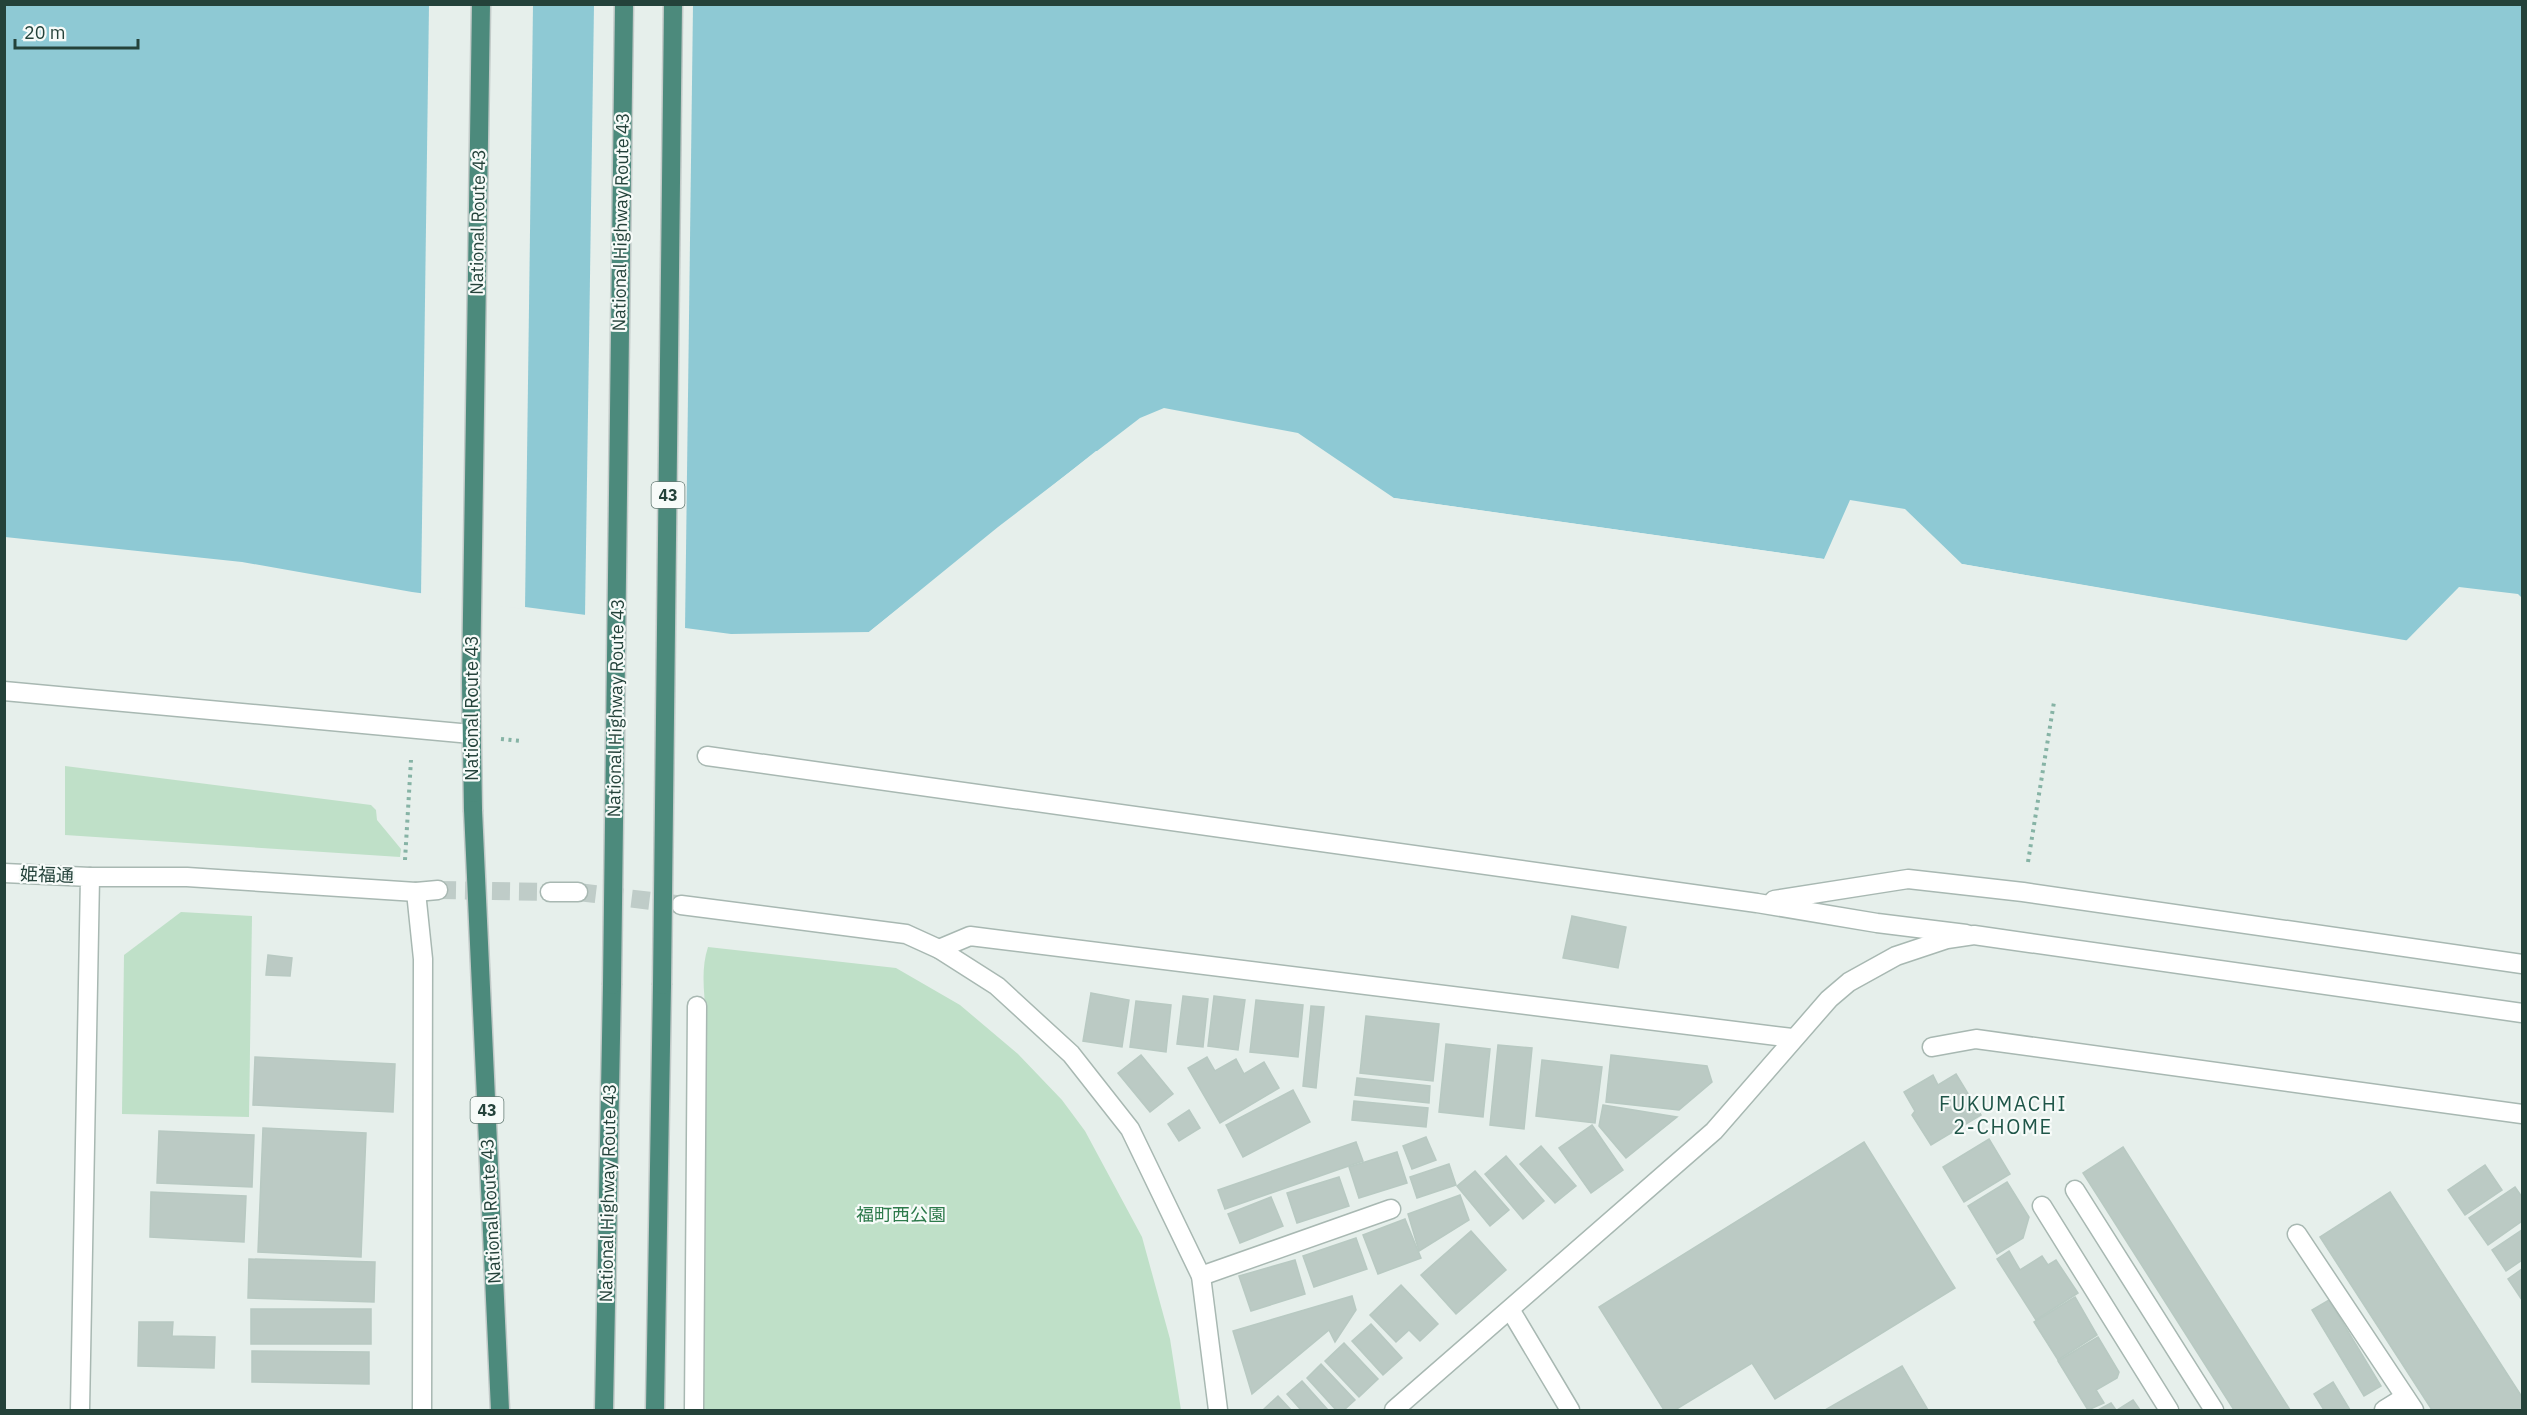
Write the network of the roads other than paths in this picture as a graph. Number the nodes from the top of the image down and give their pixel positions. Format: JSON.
{"nodes":[{"id":1,"x":481,"y":4,"type":"edge"},
{"id":2,"x":624,"y":4,"type":"edge"},
{"id":3,"x":674,"y":4,"type":"edge"},
{"id":4,"x":4,"y":691,"type":"edge"},
{"id":5,"x":471,"y":734,"type":"junction"},
{"id":6,"x":707,"y":756,"type":"dead end"},
{"id":7,"x":4,"y":873,"type":"edge"},
{"id":8,"x":90,"y":877,"type":"junction"},
{"id":9,"x":438,"y":890,"type":"tunnel mouth"},
{"id":10,"x":410,"y":892,"type":"junction"},
{"id":11,"x":550,"y":892,"type":"tunnel mouth"},
{"id":12,"x":578,"y":892,"type":"tunnel mouth"},
{"id":13,"x":1757,"y":903,"type":"junction"},
{"id":14,"x":681,"y":904,"type":"tunnel mouth"},
{"id":15,"x":1974,"y":936,"type":"junction"},
{"id":16,"x":939,"y":949,"type":"junction"},
{"id":17,"x":2523,"y":964,"type":"edge"},
{"id":18,"x":697,"y":1006,"type":"dead end"},
{"id":19,"x":2523,"y":1013,"type":"edge"},
{"id":20,"x":1792,"y":1038,"type":"junction"},
{"id":21,"x":1932,"y":1047,"type":"dead end"},
{"id":22,"x":2523,"y":1114,"type":"edge"},
{"id":23,"x":2075,"y":1190,"type":"dead end"},
{"id":24,"x":2042,"y":1206,"type":"dead end"},
{"id":25,"x":1391,"y":1209,"type":"dead end"},
{"id":26,"x":2297,"y":1234,"type":"dead end"},
{"id":27,"x":1201,"y":1276,"type":"junction"},
{"id":28,"x":1511,"y":1311,"type":"junction"},
{"id":29,"x":2409,"y":1404,"type":"edge"},
{"id":30,"x":80,"y":1410,"type":"edge"},
{"id":31,"x":422,"y":1410,"type":"edge"},
{"id":32,"x":500,"y":1410,"type":"edge"},
{"id":33,"x":604,"y":1410,"type":"edge"},
{"id":34,"x":655,"y":1410,"type":"edge"},
{"id":35,"x":694,"y":1410,"type":"edge"},
{"id":36,"x":1218,"y":1410,"type":"edge"},
{"id":37,"x":1394,"y":1410,"type":"edge"},
{"id":38,"x":1570,"y":1410,"type":"edge"},
{"id":39,"x":2169,"y":1410,"type":"edge"},
{"id":40,"x":2214,"y":1410,"type":"edge"},
{"id":41,"x":2384,"y":1410,"type":"edge"}],
"edges":[{"from":1,"to":5,"type":"highway","name":"National Route 43","number":"43"},
{"from":2,"to":33,"type":"highway","name":"National Highway Route 43","bridge":true},
{"from":3,"to":34,"type":"highway","number":"43","bridge":true},
{"from":4,"to":5,"type":"street"},
{"from":5,"to":32,"type":"highway","name":"National Route 43","number":"43","bridge":true},
{"from":6,"to":13,"type":"street"},
{"from":7,"to":8,"type":"street","name":"姫福通"},
{"from":8,"to":10,"type":"street","name":"姫福通"},
{"from":8,"to":30,"type":"street"},
{"from":9,"to":10,"type":"street","name":"姫福通"},
{"from":10,"to":31,"type":"street"},
{"from":11,"to":12,"type":"street"},
{"from":13,"to":15,"type":"street"},
{"from":13,"to":17,"type":"street"},
{"from":14,"to":16,"type":"street"},
{"from":15,"to":19,"type":"street"},
{"from":15,"to":20,"type":"street"},
{"from":16,"to":20,"type":"street"},
{"from":16,"to":27,"type":"street"},
{"from":18,"to":35,"type":"street"},
{"from":20,"to":28,"type":"street"},
{"from":21,"to":22,"type":"street"},
{"from":23,"to":40,"type":"street"},
{"from":24,"to":39,"type":"street"},
{"from":25,"to":27,"type":"street"},
{"from":26,"to":29,"type":"street"},
{"from":27,"to":36,"type":"street"},
{"from":28,"to":37,"type":"street"},
{"from":28,"to":38,"type":"street"},
{"from":29,"to":41,"type":"street"}]}
